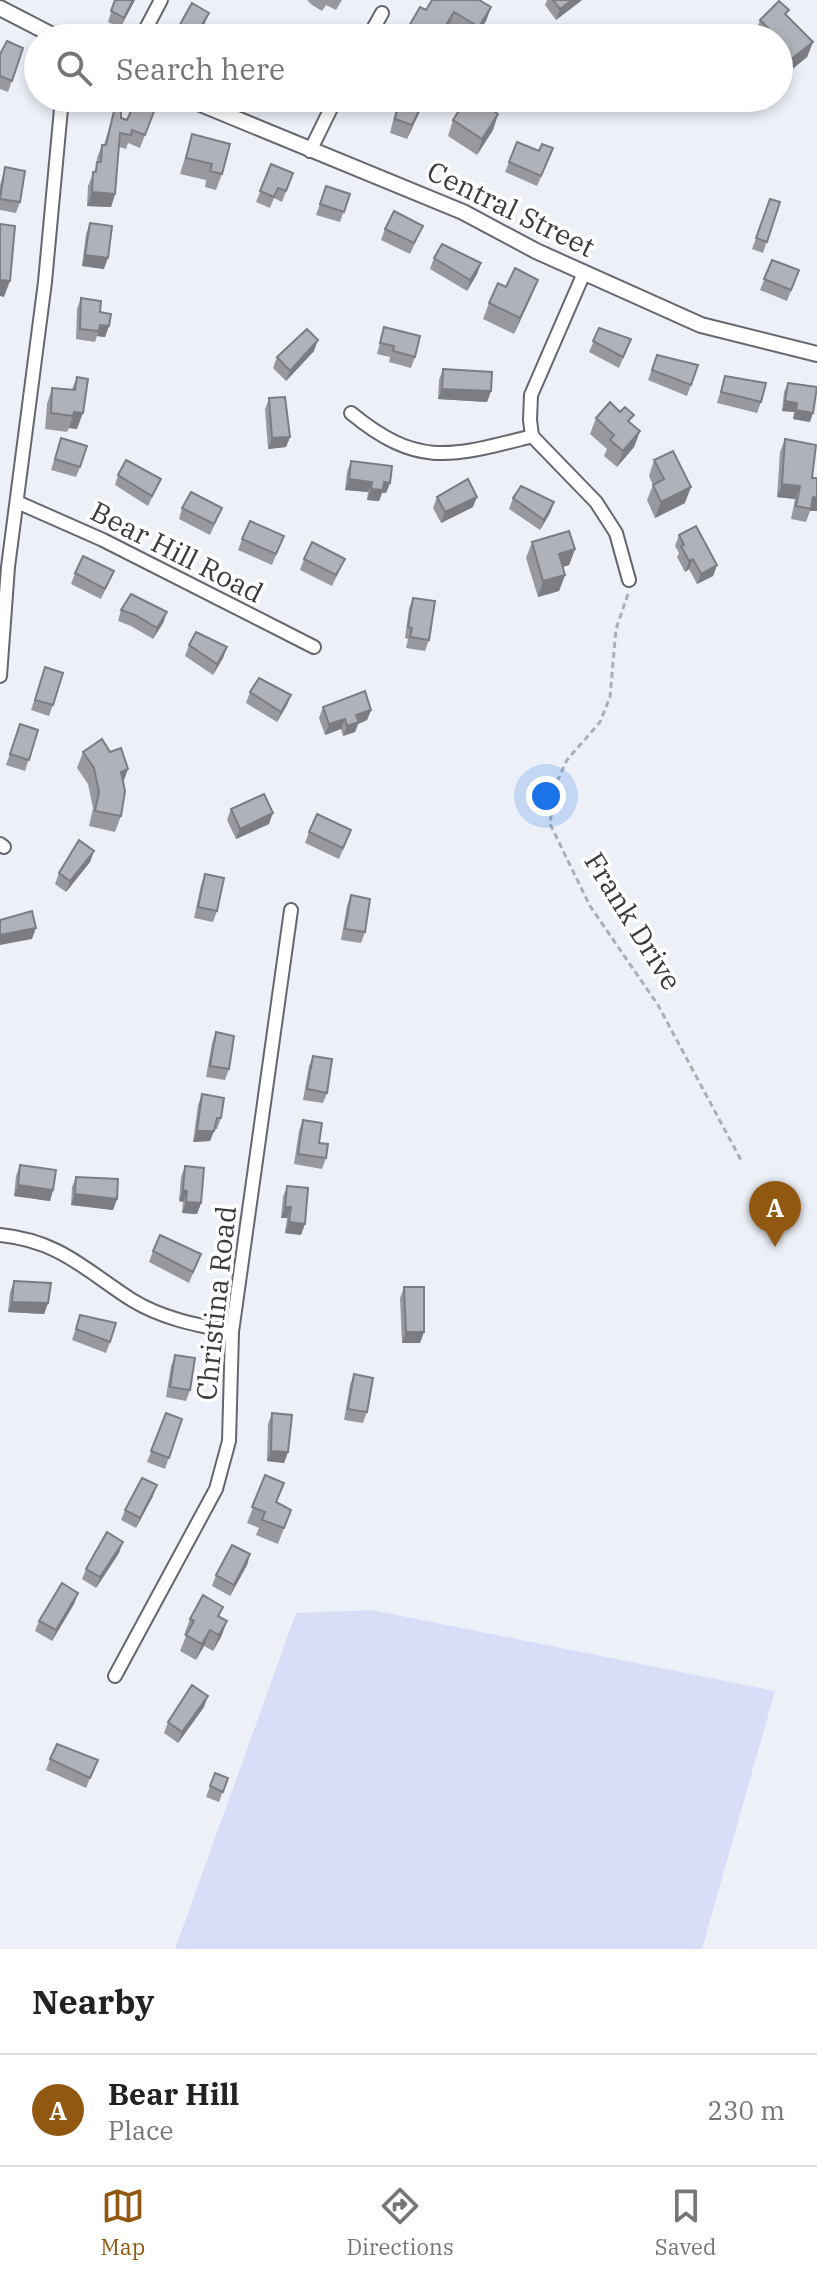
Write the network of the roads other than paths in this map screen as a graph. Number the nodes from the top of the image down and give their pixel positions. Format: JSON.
{"nodes":[{"id":1,"x":161,"y":0,"type":"edge"},
{"id":2,"x":0,"y":8,"type":"edge"},
{"id":3,"x":382,"y":13,"type":"dead end"},
{"id":4,"x":31,"y":24,"type":"edge"},
{"id":5,"x":148,"y":24,"type":"edge"},
{"id":6,"x":376,"y":24,"type":"edge"},
{"id":7,"x":61,"y":112,"type":"edge"},
{"id":8,"x":219,"y":112,"type":"edge"},
{"id":9,"x":329,"y":112,"type":"edge"},
{"id":10,"x":310,"y":151,"type":"junction"},
{"id":11,"x":584,"y":273,"type":"junction"},
{"id":12,"x":817,"y":354,"type":"edge"},
{"id":13,"x":351,"y":413,"type":"dead end"},
{"id":14,"x":533,"y":436,"type":"junction"},
{"id":15,"x":17,"y":502,"type":"junction"},
{"id":16,"x":629,"y":580,"type":"road end"},
{"id":17,"x":314,"y":647,"type":"dead end"},
{"id":18,"x":0,"y":676,"type":"edge"},
{"id":19,"x":291,"y":910,"type":"dead end"},
{"id":20,"x":0,"y":1235,"type":"edge"},
{"id":21,"x":232,"y":1332,"type":"junction"},
{"id":22,"x":115,"y":1676,"type":"dead end"}],
"edges":[{"from":1,"to":5,"type":"street"},
{"from":2,"to":4,"type":"street"},
{"from":3,"to":6,"type":"street"},
{"from":7,"to":15,"type":"street"},
{"from":8,"to":10,"type":"street","name":"Central Street"},
{"from":9,"to":10,"type":"street"},
{"from":10,"to":11,"type":"street","name":"Central Street"},
{"from":11,"to":12,"type":"street","name":"Central Street"},
{"from":11,"to":14,"type":"street"},
{"from":13,"to":14,"type":"street"},
{"from":14,"to":16,"type":"street"},
{"from":15,"to":17,"type":"street","name":"Bear Hill Road"},
{"from":15,"to":18,"type":"street"},
{"from":19,"to":21,"type":"street","name":"Christina Road"},
{"from":20,"to":21,"type":"street"},
{"from":21,"to":22,"type":"street","name":"Christina Road"}]}
